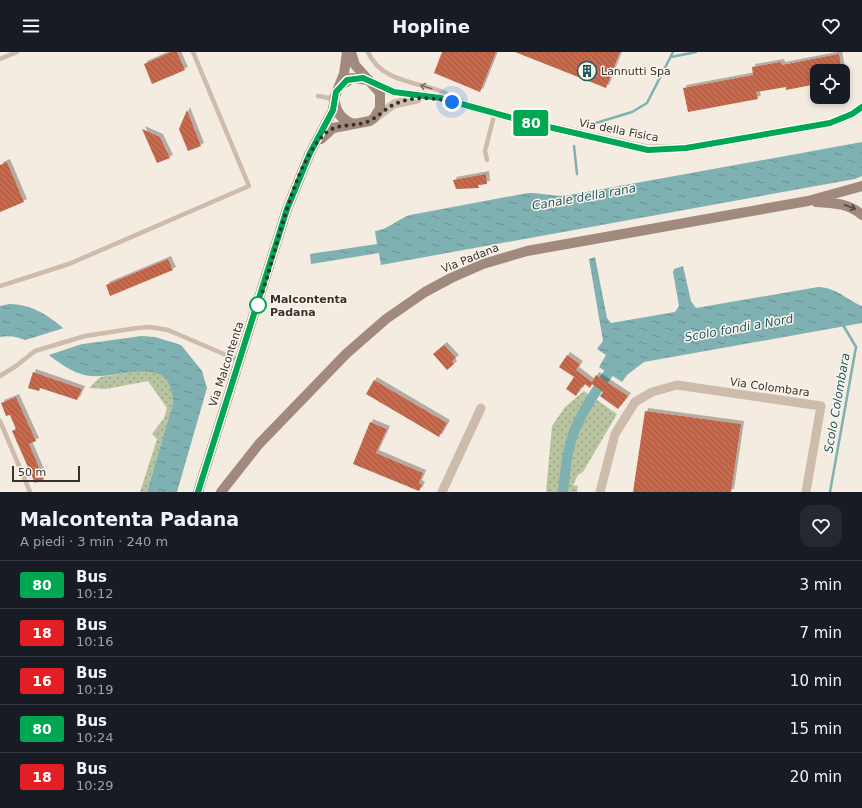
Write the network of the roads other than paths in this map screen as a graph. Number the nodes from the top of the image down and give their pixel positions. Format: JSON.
{"nodes":[{"id":1,"x":17,"y":52,"type":"edge"},
{"id":2,"x":193,"y":52,"type":"edge"},
{"id":3,"x":347,"y":52,"type":"edge"},
{"id":4,"x":351,"y":52,"type":"edge"},
{"id":5,"x":368,"y":52,"type":"edge"},
{"id":6,"x":0,"y":59,"type":"edge"},
{"id":7,"x":369,"y":80,"type":"junction"},
{"id":8,"x":338,"y":88,"type":"junction"},
{"id":9,"x":318,"y":96,"type":"dead end"},
{"id":10,"x":440,"y":98,"type":"junction"},
{"id":11,"x":335,"y":101,"type":"junction"},
{"id":12,"x":862,"y":107,"type":"edge"},
{"id":13,"x":492,"y":112,"type":"junction"},
{"id":14,"x":374,"y":118,"type":"junction"},
{"id":15,"x":358,"y":124,"type":"junction"},
{"id":16,"x":310,"y":153,"type":"junction"},
{"id":17,"x":487,"y":160,"type":"dead end"},
{"id":18,"x":862,"y":186,"type":"edge"},
{"id":19,"x":808,"y":201,"type":"junction"},
{"id":20,"x":862,"y":215,"type":"edge"},
{"id":21,"x":0,"y":286,"type":"edge"},
{"id":22,"x":240,"y":361,"type":"junction"},
{"id":23,"x":0,"y":376,"type":"edge"},
{"id":24,"x":481,"y":408,"type":"dead end"},
{"id":25,"x":0,"y":421,"type":"edge"},
{"id":26,"x":30,"y":492,"type":"edge"},
{"id":27,"x":198,"y":492,"type":"edge"},
{"id":28,"x":221,"y":492,"type":"edge"},
{"id":29,"x":442,"y":492,"type":"edge"},
{"id":30,"x":600,"y":492,"type":"edge"},
{"id":31,"x":806,"y":492,"type":"edge"}],
"edges":[{"from":1,"to":6,"type":"lane"},
{"from":2,"to":21,"type":"lane"},
{"from":3,"to":8,"type":"main road","name":"Via Malcontenta"},
{"from":4,"to":7,"type":"main road"},
{"from":13,"to":5,"type":"lane","one_way":true},
{"from":7,"to":8,"type":"main road"},
{"from":7,"to":10,"type":"street","name":"Via della Fisica"},
{"from":7,"to":14,"type":"main road"},
{"from":8,"to":11,"type":"main road","name":"Via Malcontenta"},
{"from":9,"to":11,"type":"lane"},
{"from":10,"to":13,"type":"street","name":"Via della Fisica"},
{"from":10,"to":14,"type":"street","name":"Via della Fisica"},
{"from":11,"to":15,"type":"main road"},
{"from":11,"to":16,"type":"main road","name":"Via Malcontenta"},
{"from":12,"to":13,"type":"street","name":"Via della Fisica"},
{"from":13,"to":17,"type":"lane"},
{"from":14,"to":15,"type":"main road","name":"Via Malcontenta"},
{"from":15,"to":16,"type":"main road","name":"Via Malcontenta"},
{"from":16,"to":22,"type":"main road","name":"Via Malcontenta"},
{"from":18,"to":19,"type":"main road","name":"Via Padana"},
{"from":19,"to":20,"type":"main road","name":"Via Padana","one_way":true},
{"from":19,"to":28,"type":"main road","name":"Via Padana"},
{"from":22,"to":23,"type":"lane"},
{"from":22,"to":27,"type":"main road","name":"Via Malcontenta"},
{"from":24,"to":29,"type":"street"},
{"from":25,"to":26,"type":"lane"},
{"from":30,"to":31,"type":"street","name":"Via Colombara"}]}
